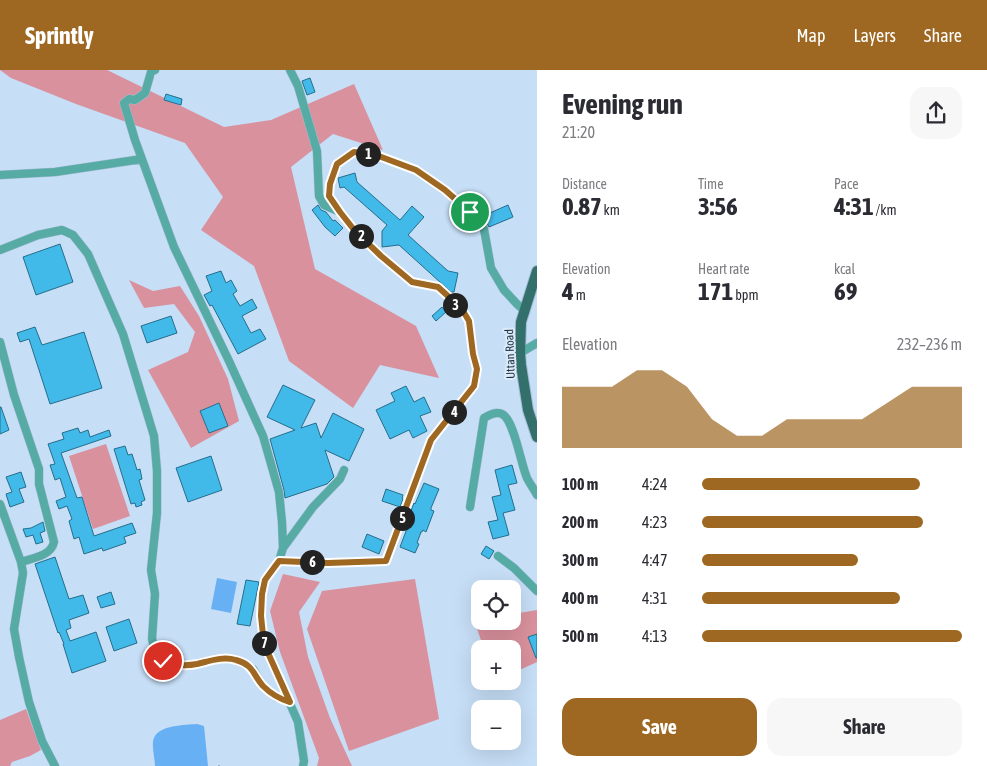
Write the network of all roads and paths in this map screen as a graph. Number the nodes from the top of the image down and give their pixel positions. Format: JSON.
{"nodes":[{"id":1,"x":155,"y":70,"type":"edge"},
{"id":2,"x":290,"y":70,"type":"edge"},
{"id":3,"x":142,"y":159,"type":"junction"},
{"id":4,"x":0,"y":175,"type":"edge"},
{"id":5,"x":340,"y":212,"type":"junction"},
{"id":6,"x":0,"y":250,"type":"edge"},
{"id":7,"x":537,"y":271,"type":"edge"},
{"id":8,"x":525,"y":310,"type":"junction"},
{"id":9,"x":0,"y":342,"type":"edge"},
{"id":10,"x":537,"y":342,"type":"edge"},
{"id":11,"x":520,"y":353,"type":"junction"},
{"id":12,"x":537,"y":437,"type":"edge"},
{"id":13,"x":344,"y":470,"type":"dead end"},
{"id":14,"x":537,"y":495,"type":"edge"},
{"id":15,"x":0,"y":504,"type":"edge"},
{"id":16,"x":470,"y":507,"type":"dead end"},
{"id":17,"x":284,"y":548,"type":"junction"},
{"id":18,"x":498,"y":556,"type":"dead end"},
{"id":19,"x":279,"y":561,"type":"junction"},
{"id":20,"x":21,"y":562,"type":"junction"},
{"id":21,"x":537,"y":591,"type":"edge"},
{"id":22,"x":290,"y":702,"type":"junction"},
{"id":23,"x":55,"y":766,"type":"edge"},
{"id":24,"x":303,"y":766,"type":"edge"}],
"edges":[{"from":1,"to":3,"type":"street"},
{"from":2,"to":5,"type":"street"},
{"from":3,"to":4,"type":"street"},
{"from":3,"to":17,"type":"street"},
{"from":5,"to":8,"type":"street"},
{"from":5,"to":19,"type":"street"},
{"from":6,"to":22,"type":"street"},
{"from":7,"to":8,"type":"main road","name":"Uttan Road"},
{"from":8,"to":11,"type":"main road","name":"Uttan Road"},
{"from":9,"to":20,"type":"street"},
{"from":10,"to":11,"type":"street"},
{"from":11,"to":12,"type":"main road","name":"Uttan Road"},
{"from":13,"to":17,"type":"street"},
{"from":14,"to":16,"type":"street"},
{"from":15,"to":20,"type":"street"},
{"from":17,"to":19,"type":"street"},
{"from":18,"to":21,"type":"street"},
{"from":19,"to":22,"type":"street"},
{"from":20,"to":23,"type":"street"},
{"from":22,"to":24,"type":"street"}]}
